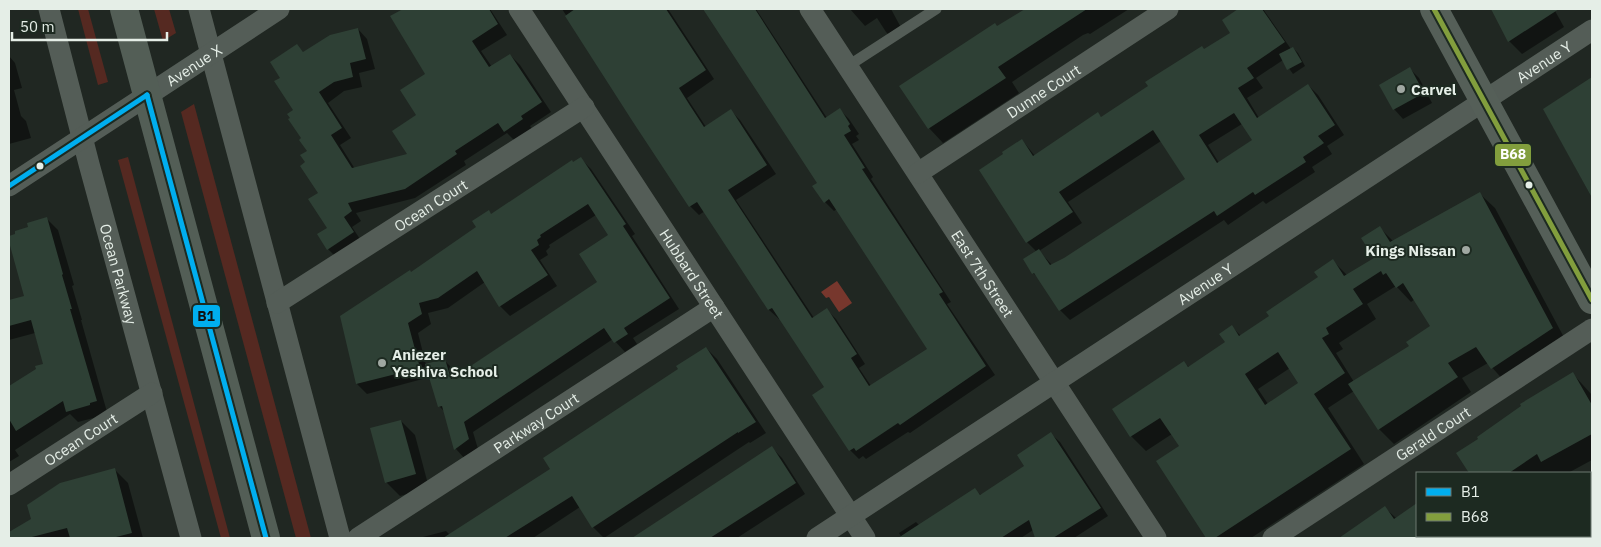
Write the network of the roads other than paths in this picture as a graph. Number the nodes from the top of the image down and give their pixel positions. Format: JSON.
{"nodes":[{"id":1,"x":49,"y":9,"type":"edge"},
{"id":2,"x":124,"y":9,"type":"edge"},
{"id":3,"x":199,"y":9,"type":"edge"},
{"id":4,"x":279,"y":9,"type":"edge"},
{"id":5,"x":519,"y":9,"type":"edge"},
{"id":6,"x":810,"y":9,"type":"edge"},
{"id":7,"x":936,"y":9,"type":"edge"},
{"id":8,"x":1168,"y":9,"type":"edge"},
{"id":9,"x":1434,"y":9,"type":"edge"},
{"id":10,"x":1592,"y":30,"type":"edge"},
{"id":11,"x":211,"y":54,"type":"junction"},
{"id":12,"x":848,"y":66,"type":"junction"},
{"id":13,"x":147,"y":95,"type":"junction"},
{"id":14,"x":1484,"y":101,"type":"junction"},
{"id":15,"x":584,"y":107,"type":"junction"},
{"id":16,"x":82,"y":138,"type":"junction"},
{"id":17,"x":918,"y":173,"type":"junction"},
{"id":18,"x":9,"y":186,"type":"edge"},
{"id":19,"x":1592,"y":300,"type":"edge"},
{"id":20,"x":277,"y":304,"type":"junction"},
{"id":21,"x":714,"y":307,"type":"junction"},
{"id":22,"x":1592,"y":330,"type":"edge"},
{"id":23,"x":1055,"y":382,"type":"junction"},
{"id":24,"x":152,"y":393,"type":"junction"},
{"id":25,"x":9,"y":485,"type":"edge"},
{"id":26,"x":850,"y":516,"type":"junction"},
{"id":27,"x":191,"y":538,"type":"edge"},
{"id":28,"x":266,"y":538,"type":"edge"},
{"id":29,"x":340,"y":538,"type":"edge"},
{"id":30,"x":358,"y":538,"type":"edge"},
{"id":31,"x":817,"y":538,"type":"edge"},
{"id":32,"x":865,"y":538,"type":"edge"},
{"id":33,"x":1156,"y":538,"type":"edge"},
{"id":34,"x":1273,"y":538,"type":"edge"}],
"edges":[{"from":1,"to":16,"type":"street","name":"Ocean Parkway"},
{"from":2,"to":13,"type":"main road"},
{"from":3,"to":11,"type":"street"},
{"from":4,"to":11,"type":"street","name":"Avenue X"},
{"from":5,"to":15,"type":"street","name":"Hubbard Street"},
{"from":6,"to":12,"type":"street","name":"East 7th Street"},
{"from":7,"to":12,"type":"lane"},
{"from":8,"to":17,"type":"street","name":"Dunne Court"},
{"from":9,"to":14,"type":"main road"},
{"from":10,"to":14,"type":"street","name":"Avenue Y"},
{"from":11,"to":13,"type":"street","name":"Avenue X"},
{"from":11,"to":20,"type":"street"},
{"from":12,"to":17,"type":"street","name":"East 7th Street"},
{"from":13,"to":16,"type":"street","name":"Avenue X"},
{"from":13,"to":28,"type":"main road"},
{"from":14,"to":19,"type":"main road"},
{"from":14,"to":23,"type":"street","name":"Avenue Y"},
{"from":15,"to":20,"type":"street","name":"Ocean Court"},
{"from":15,"to":21,"type":"street","name":"Hubbard Street"},
{"from":16,"to":18,"type":"street","name":"Avenue X"},
{"from":16,"to":24,"type":"street","name":"Ocean Parkway"},
{"from":17,"to":23,"type":"street","name":"East 7th Street"},
{"from":20,"to":29,"type":"street"},
{"from":21,"to":26,"type":"street","name":"Hubbard Street"},
{"from":21,"to":30,"type":"street","name":"Parkway Court"},
{"from":22,"to":34,"type":"street","name":"Gerald Court"},
{"from":23,"to":26,"type":"street","name":"Avenue Y"},
{"from":23,"to":33,"type":"street","name":"East 7th Street"},
{"from":24,"to":25,"type":"street","name":"Ocean Court"},
{"from":24,"to":27,"type":"street","name":"Ocean Parkway"},
{"from":26,"to":31,"type":"street","name":"Avenue Y"},
{"from":26,"to":32,"type":"street","name":"Hubbard Street"}]}
